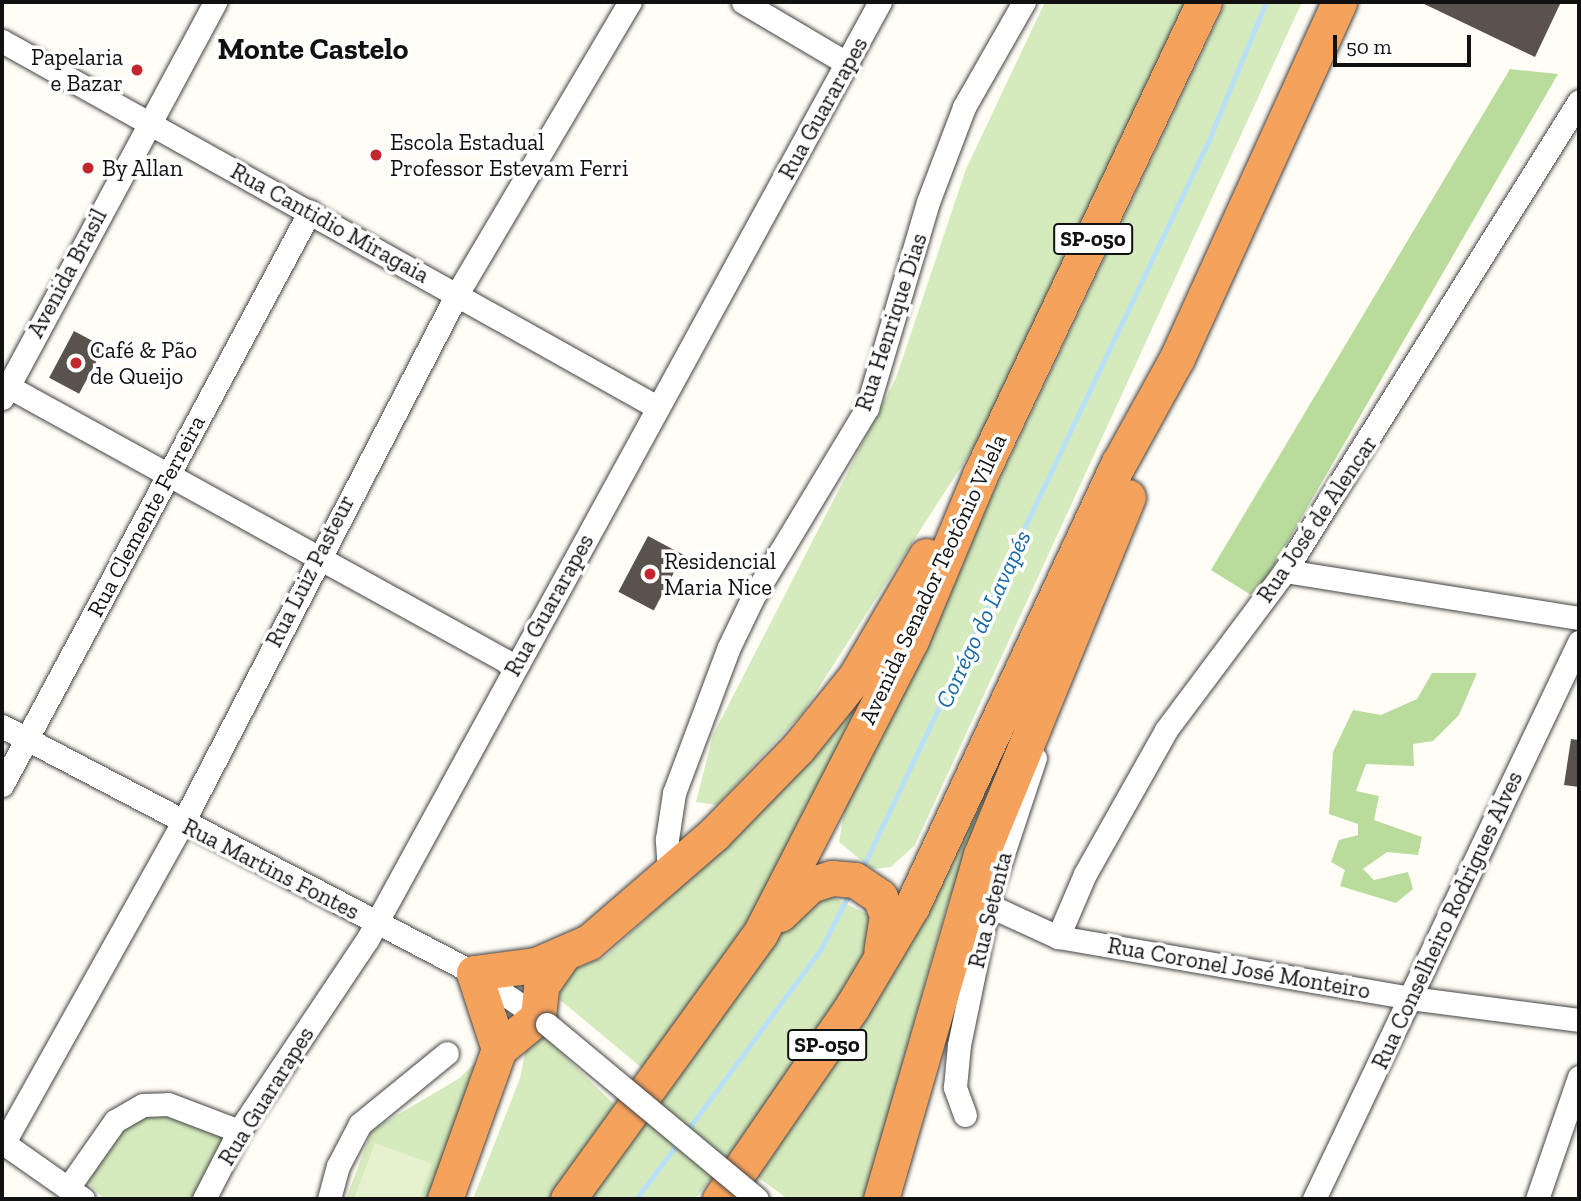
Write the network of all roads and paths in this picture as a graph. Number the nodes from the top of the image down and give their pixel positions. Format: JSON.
{"nodes":[{"id":1,"x":215,"y":2,"type":"edge"},
{"id":2,"x":630,"y":2,"type":"edge"},
{"id":3,"x":743,"y":2,"type":"edge"},
{"id":4,"x":880,"y":2,"type":"edge"},
{"id":5,"x":1024,"y":2,"type":"edge"},
{"id":6,"x":1204,"y":2,"type":"edge"},
{"id":7,"x":1339,"y":2,"type":"edge"},
{"id":8,"x":1360,"y":2,"type":"edge"},
{"id":9,"x":2,"y":41,"type":"edge"},
{"id":10,"x":848,"y":64,"type":"junction"},
{"id":11,"x":1294,"y":99,"type":"junction"},
{"id":12,"x":1579,"y":101,"type":"edge"},
{"id":13,"x":148,"y":119,"type":"junction"},
{"id":14,"x":310,"y":211,"type":"junction"},
{"id":15,"x":457,"y":294,"type":"junction"},
{"id":16,"x":1177,"y":358,"type":"junction"},
{"id":17,"x":4,"y":389,"type":"edge"},
{"id":18,"x":657,"y":407,"type":"junction"},
{"id":19,"x":167,"y":474,"type":"junction"},
{"id":20,"x":980,"y":475,"type":"junction"},
{"id":21,"x":317,"y":556,"type":"junction"},
{"id":22,"x":1285,"y":571,"type":"junction"},
{"id":23,"x":1579,"y":618,"type":"edge"},
{"id":24,"x":1579,"y":642,"type":"edge"},
{"id":25,"x":515,"y":666,"type":"junction"},
{"id":26,"x":1040,"y":706,"type":"junction"},
{"id":27,"x":2,"y":726,"type":"edge"},
{"id":28,"x":27,"y":740,"type":"junction"},
{"id":29,"x":2,"y":785,"type":"edge"},
{"id":30,"x":669,"y":813,"type":"junction"},
{"id":31,"x":182,"y":824,"type":"junction"},
{"id":32,"x":713,"y":834,"type":"junction"},
{"id":33,"x":669,"y":872,"type":"junction"},
{"id":34,"x":988,"y":905,"type":"junction"},
{"id":35,"x":374,"y":922,"type":"junction"},
{"id":36,"x":760,"y":934,"type":"junction"},
{"id":37,"x":1058,"y":937,"type":"junction"},
{"id":38,"x":562,"y":956,"type":"junction"},
{"id":39,"x":879,"y":961,"type":"junction"},
{"id":40,"x":474,"y":972,"type":"junction"},
{"id":41,"x":1410,"y":998,"type":"junction"},
{"id":42,"x":543,"y":1020,"type":"junction"},
{"id":43,"x":1579,"y":1020,"type":"edge"},
{"id":44,"x":499,"y":1049,"type":"junction"},
{"id":45,"x":447,"y":1053,"type":"dead end"},
{"id":46,"x":1579,"y":1077,"type":"edge"},
{"id":47,"x":965,"y":1115,"type":"dead end"},
{"id":48,"x":239,"y":1131,"type":"junction"},
{"id":49,"x":2,"y":1144,"type":"edge"},
{"id":50,"x":77,"y":1192,"type":"edge"},
{"id":51,"x":204,"y":1199,"type":"edge"},
{"id":52,"x":329,"y":1199,"type":"edge"},
{"id":53,"x":445,"y":1199,"type":"edge"},
{"id":54,"x":568,"y":1199,"type":"edge"},
{"id":55,"x":720,"y":1199,"type":"edge"},
{"id":56,"x":757,"y":1199,"type":"edge"},
{"id":57,"x":881,"y":1199,"type":"edge"},
{"id":58,"x":1314,"y":1199,"type":"edge"},
{"id":59,"x":1537,"y":1199,"type":"edge"}],
"edges":[{"from":1,"to":13,"type":"street","name":"Avenida Brasil"},
{"from":2,"to":15,"type":"street","name":"Rua Luiz Pasteur"},
{"from":3,"to":10,"type":"street"},
{"from":4,"to":10,"type":"street","name":"Rua Guararapes"},
{"from":5,"to":30,"type":"street","name":"Rua Henrique Dias"},
{"from":6,"to":20,"type":"highway","name":"Avenida Senador Teotônio Vilela","number":"SP-050"},
{"from":7,"to":11,"type":"highway","number":"SP-050"},
{"from":8,"to":11,"type":"highway"},
{"from":9,"to":13,"type":"street","name":"Rua Cantidio Miragaia"},
{"from":10,"to":18,"type":"street","name":"Rua Guararapes"},
{"from":11,"to":16,"type":"highway","number":"SP-050"},
{"from":12,"to":22,"type":"street","name":"Rua José de Alencar"},
{"from":13,"to":14,"type":"street","name":"Rua Cantidio Miragaia"},
{"from":13,"to":17,"type":"street","name":"Avenida Brasil"},
{"from":14,"to":15,"type":"street","name":"Rua Cantidio Miragaia"},
{"from":14,"to":19,"type":"street","name":"Rua Clemente Ferreira"},
{"from":15,"to":18,"type":"street","name":"Rua Cantidio Miragaia"},
{"from":15,"to":21,"type":"street","name":"Rua Luiz Pasteur"},
{"from":16,"to":26,"type":"highway"},
{"from":16,"to":39,"type":"highway","number":"SP-050"},
{"from":17,"to":19,"type":"street"},
{"from":18,"to":25,"type":"street","name":"Rua Guararapes"},
{"from":19,"to":21,"type":"street"},
{"from":19,"to":28,"type":"street","name":"Rua Clemente Ferreira"},
{"from":20,"to":32,"type":"highway"},
{"from":20,"to":36,"type":"highway","name":"Avenida Senador Teotônio Vilela","number":"SP-050"},
{"from":21,"to":25,"type":"street"},
{"from":21,"to":31,"type":"street","name":"Rua Luiz Pasteur"},
{"from":22,"to":23,"type":"street"},
{"from":22,"to":37,"type":"street","name":"Rua José de Alencar"},
{"from":24,"to":41,"type":"street","name":"Rua Conselheiro Rodrigues Alves"},
{"from":25,"to":35,"type":"street","name":"Rua Guararapes"},
{"from":26,"to":34,"type":"street","name":"Rua Setenta"},
{"from":26,"to":57,"type":"highway"},
{"from":27,"to":28,"type":"street","name":"Rua Martins Fontes"},
{"from":28,"to":29,"type":"street","name":"Rua Clemente Ferreira"},
{"from":28,"to":31,"type":"street","name":"Rua Martins Fontes"},
{"from":30,"to":32,"type":"street"},
{"from":30,"to":33,"type":"street","name":"Rua Henrique Dias"},
{"from":31,"to":35,"type":"street","name":"Rua Martins Fontes"},
{"from":31,"to":49,"type":"street","name":"Rua Luiz Pasteur"},
{"from":32,"to":33,"type":"highway"},
{"from":33,"to":38,"type":"highway"},
{"from":34,"to":37,"type":"street","name":"Rua Coronel José Monteiro"},
{"from":34,"to":47,"type":"street","name":"Rua Setenta"},
{"from":35,"to":40,"type":"street","name":"Rua Martins Fontes"},
{"from":35,"to":48,"type":"street","name":"Rua Guararapes"},
{"from":36,"to":39,"type":"highway"},
{"from":36,"to":54,"type":"highway","name":"Avenida Senador Teotônio Vilela","number":"SP-050"},
{"from":37,"to":41,"type":"street","name":"Rua Coronel José Monteiro"},
{"from":38,"to":40,"type":"highway"},
{"from":38,"to":42,"type":"highway"},
{"from":39,"to":55,"type":"highway","number":"SP-050"},
{"from":40,"to":42,"type":"street","name":"Rua Martins Fontes"},
{"from":40,"to":44,"type":"highway"},
{"from":41,"to":43,"type":"street","name":"Rua Coronel José Monteiro"},
{"from":41,"to":58,"type":"street","name":"Rua Conselheiro Rodrigues Alves"},
{"from":42,"to":44,"type":"highway"},
{"from":42,"to":56,"type":"street","name":"Rua Martins Fontes","bridge":true},
{"from":44,"to":53,"type":"highway"},
{"from":45,"to":52,"type":"street"},
{"from":46,"to":59,"type":"street"},
{"from":48,"to":50,"type":"street"},
{"from":48,"to":51,"type":"street","name":"Rua Guararapes"},
{"from":49,"to":50,"type":"street"}]}
